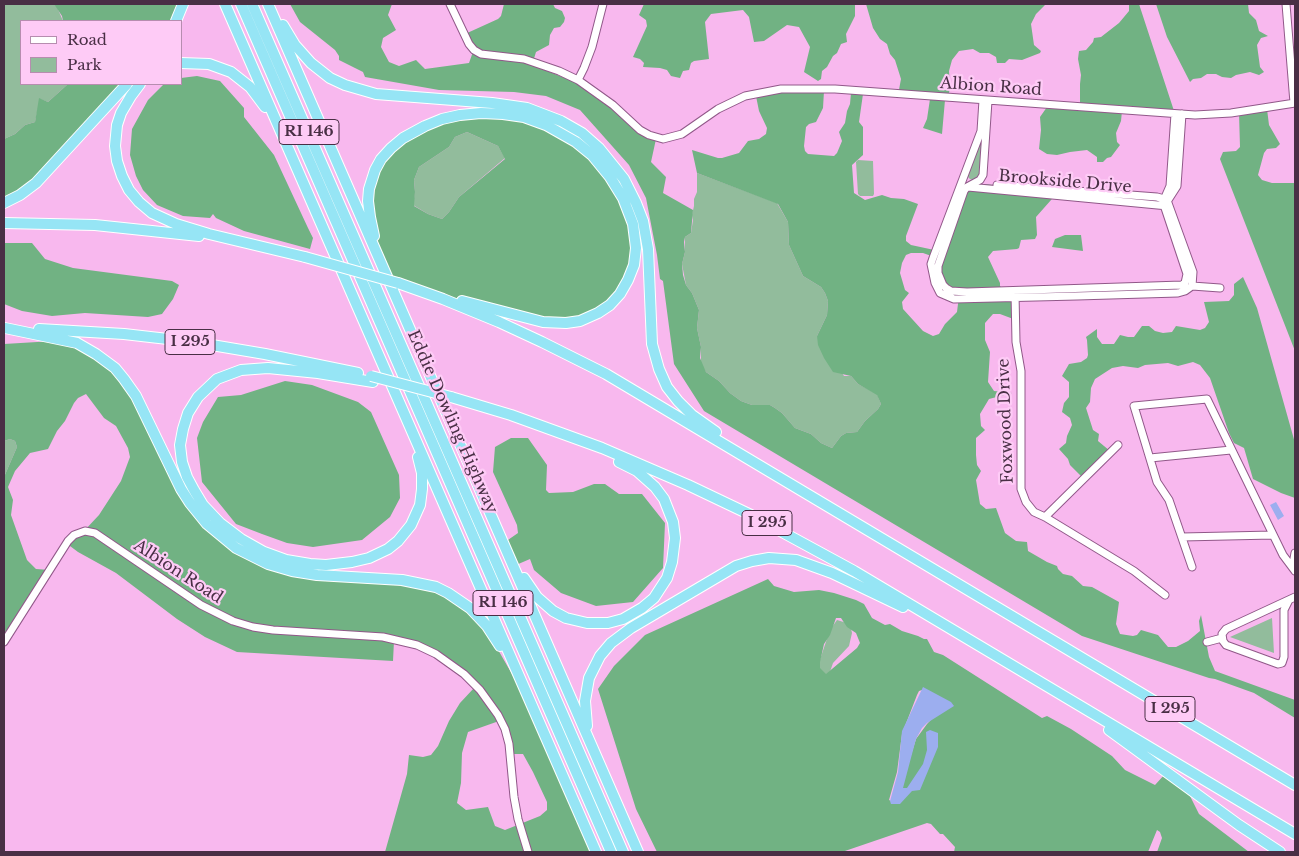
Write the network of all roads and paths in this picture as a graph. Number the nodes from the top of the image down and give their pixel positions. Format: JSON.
{"nodes":[{"id":1,"x":183,"y":4,"type":"edge"},
{"id":2,"x":225,"y":4,"type":"edge"},
{"id":3,"x":241,"y":4,"type":"edge"},
{"id":4,"x":252,"y":4,"type":"edge"},
{"id":5,"x":268,"y":4,"type":"edge"},
{"id":6,"x":272,"y":4,"type":"edge"},
{"id":7,"x":450,"y":4,"type":"edge"},
{"id":8,"x":603,"y":4,"type":"edge"},
{"id":9,"x":1286,"y":4,"type":"edge"},
{"id":10,"x":176,"y":20,"type":"edge"},
{"id":11,"x":182,"y":63,"type":"edge"},
{"id":12,"x":578,"y":80,"type":"junction"},
{"id":13,"x":126,"y":85,"type":"edge"},
{"id":14,"x":139,"y":85,"type":"edge"},
{"id":15,"x":986,"y":101,"type":"junction"},
{"id":16,"x":1294,"y":103,"type":"edge"},
{"id":17,"x":1179,"y":114,"type":"junction"},
{"id":18,"x":291,"y":154,"type":"junction"},
{"id":19,"x":963,"y":183,"type":"junction"},
{"id":20,"x":975,"y":183,"type":"junction"},
{"id":21,"x":1166,"y":202,"type":"junction"},
{"id":22,"x":4,"y":203,"type":"edge"},
{"id":23,"x":4,"y":223,"type":"edge"},
{"id":24,"x":305,"y":257,"type":"junction"},
{"id":25,"x":384,"y":270,"type":"junction"},
{"id":26,"x":401,"y":284,"type":"junction"},
{"id":27,"x":1192,"y":286,"type":"junction"},
{"id":28,"x":1220,"y":288,"type":"dead end"},
{"id":29,"x":1080,"y":292,"type":"junction"},
{"id":30,"x":1015,"y":294,"type":"junction"},
{"id":31,"x":5,"y":328,"type":"edge"},
{"id":32,"x":372,"y":379,"type":"junction"},
{"id":33,"x":403,"y":410,"type":"junction"},
{"id":34,"x":558,"y":432,"type":"junction"},
{"id":35,"x":1118,"y":445,"type":"dead end"},
{"id":36,"x":1232,"y":450,"type":"junction"},
{"id":37,"x":1150,"y":458,"type":"junction"},
{"id":38,"x":789,"y":482,"type":"junction"},
{"id":39,"x":1045,"y":517,"type":"junction"},
{"id":40,"x":493,"y":520,"type":"junction"},
{"id":41,"x":1273,"y":535,"type":"junction"},
{"id":42,"x":1182,"y":538,"type":"junction"},
{"id":43,"x":1295,"y":553,"type":"edge"},
{"id":44,"x":1192,"y":567,"type":"dead end"},
{"id":45,"x":1295,"y":571,"type":"edge"},
{"id":46,"x":1165,"y":595,"type":"dead end"},
{"id":47,"x":1292,"y":598,"type":"edge"},
{"id":48,"x":965,"y":637,"type":"junction"},
{"id":49,"x":1222,"y":638,"type":"junction"},
{"id":50,"x":4,"y":642,"type":"edge"},
{"id":51,"x":1207,"y":642,"type":"dead end"},
{"id":52,"x":1055,"y":691,"type":"junction"},
{"id":53,"x":537,"y":716,"type":"junction"},
{"id":54,"x":595,"y":753,"type":"junction"},
{"id":55,"x":1295,"y":785,"type":"edge"},
{"id":56,"x":1295,"y":834,"type":"edge"},
{"id":57,"x":528,"y":852,"type":"edge"},
{"id":58,"x":596,"y":852,"type":"edge"},
{"id":59,"x":611,"y":852,"type":"edge"},
{"id":60,"x":623,"y":852,"type":"edge"},
{"id":61,"x":638,"y":852,"type":"edge"},
{"id":62,"x":1280,"y":852,"type":"edge"}],
"edges":[{"from":1,"to":10,"type":"highway"},
{"from":2,"to":18,"type":"highway"},
{"from":3,"to":59,"type":"highway","name":"Eddie Dowling Highway","number":"RI 146"},
{"from":4,"to":60,"type":"highway","name":"Eddie Dowling Highway","number":"RI 146"},
{"from":5,"to":25,"type":"highway"},
{"from":6,"to":38,"type":"highway"},
{"from":7,"to":12,"type":"street","name":"Albion Road"},
{"from":8,"to":12,"type":"street"},
{"from":9,"to":16,"type":"street"},
{"from":11,"to":18,"type":"highway"},
{"from":12,"to":15,"type":"street","name":"Albion Road"},
{"from":13,"to":22,"type":"highway"},
{"from":14,"to":24,"type":"highway"},
{"from":15,"to":17,"type":"street","name":"Albion Road"},
{"from":15,"to":19,"type":"street"},
{"from":15,"to":20,"type":"street"},
{"from":16,"to":17,"type":"street","name":"Albion Road"},
{"from":17,"to":21,"type":"street"},
{"from":18,"to":33,"type":"highway"},
{"from":19,"to":20,"type":"street","name":"Brookside Drive"},
{"from":19,"to":21,"type":"street","name":"Brookside Drive"},
{"from":19,"to":30,"type":"street"},
{"from":20,"to":21,"type":"street","name":"Brookside Drive"},
{"from":21,"to":27,"type":"street"},
{"from":21,"to":29,"type":"street"},
{"from":23,"to":24,"type":"highway","number":"I 295"},
{"from":24,"to":26,"type":"highway","number":"I 295","bridge":true},
{"from":25,"to":26,"type":"highway"},
{"from":25,"to":40,"type":"highway"},
{"from":26,"to":38,"type":"highway","number":"I 295"},
{"from":27,"to":28,"type":"street"},
{"from":27,"to":29,"type":"street"},
{"from":29,"to":30,"type":"street"},
{"from":30,"to":39,"type":"street","name":"Foxwood Drive"},
{"from":31,"to":32,"type":"highway","number":"I 295"},
{"from":31,"to":53,"type":"highway"},
{"from":32,"to":33,"type":"highway"},
{"from":32,"to":34,"type":"highway","number":"I 295","bridge":true},
{"from":33,"to":53,"type":"highway"},
{"from":34,"to":40,"type":"highway"},
{"from":34,"to":48,"type":"highway","number":"I 295"},
{"from":35,"to":39,"type":"street"},
{"from":36,"to":37,"type":"street"},
{"from":36,"to":37,"type":"street"},
{"from":36,"to":41,"type":"street"},
{"from":37,"to":42,"type":"street"},
{"from":38,"to":55,"type":"highway","number":"I 295"},
{"from":39,"to":46,"type":"street","name":"Foxwood Drive"},
{"from":40,"to":54,"type":"highway"},
{"from":41,"to":42,"type":"street"},
{"from":41,"to":45,"type":"street"},
{"from":42,"to":44,"type":"street"},
{"from":43,"to":45,"type":"street"},
{"from":47,"to":49,"type":"street"},
{"from":47,"to":49,"type":"street"},
{"from":48,"to":52,"type":"highway","number":"I 295"},
{"from":48,"to":54,"type":"highway"},
{"from":49,"to":51,"type":"street"},
{"from":50,"to":57,"type":"street","name":"Albion Road"},
{"from":52,"to":56,"type":"highway","number":"I 295"},
{"from":52,"to":62,"type":"highway"},
{"from":53,"to":58,"type":"highway"},
{"from":54,"to":61,"type":"highway"}]}
